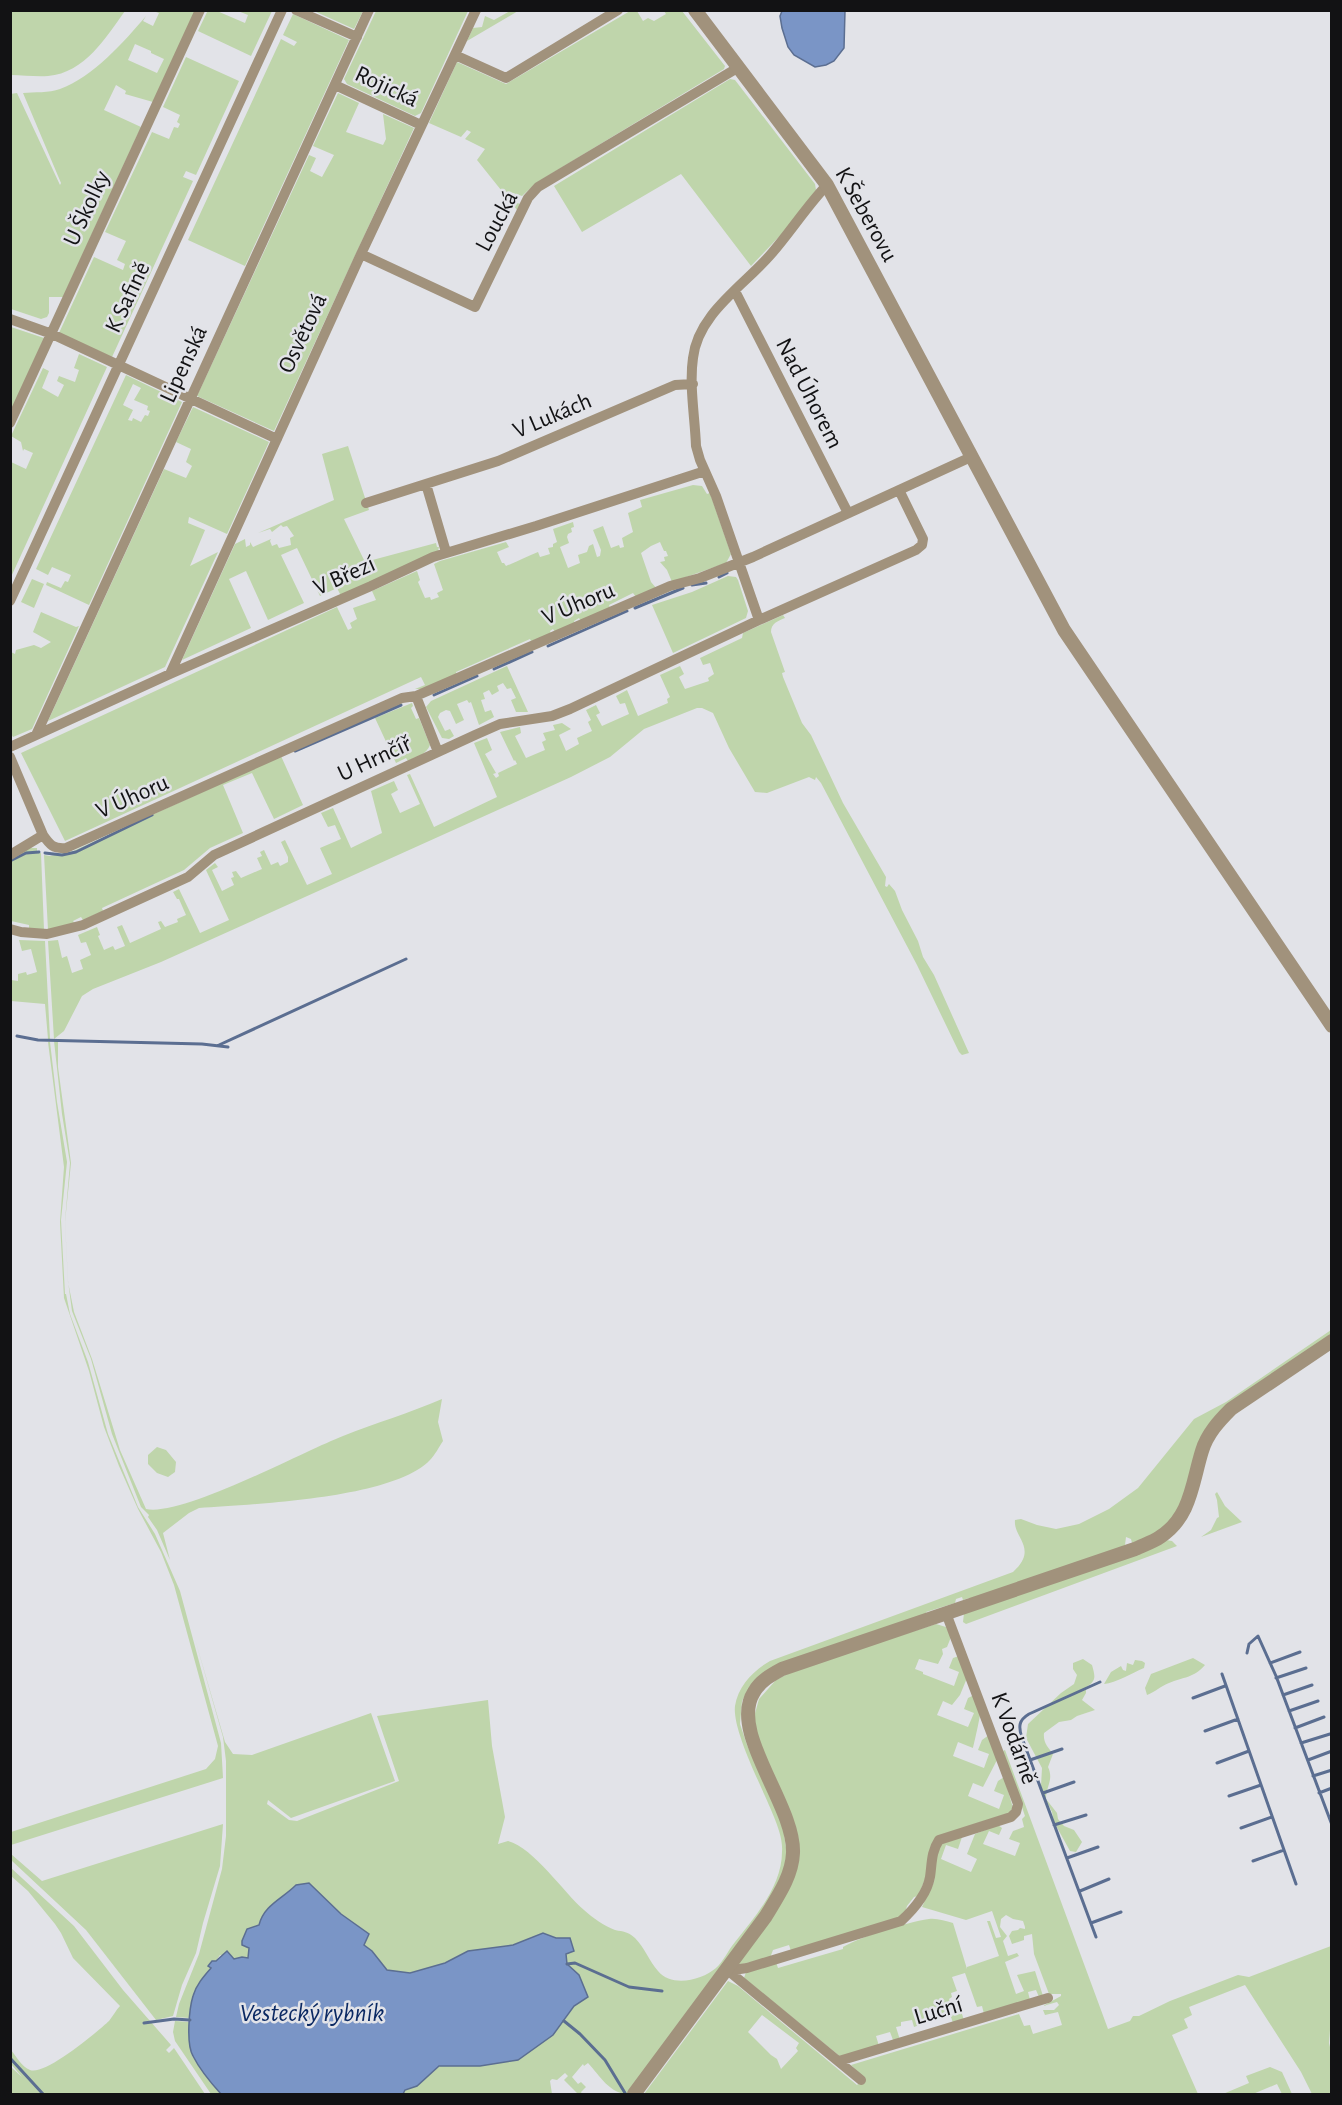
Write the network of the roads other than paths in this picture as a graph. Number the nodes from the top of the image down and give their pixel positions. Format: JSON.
{"nodes":[{"id":1,"x":200,"y":10,"type":"edge"},
{"id":2,"x":282,"y":10,"type":"edge"},
{"id":3,"x":296,"y":10,"type":"edge"},
{"id":4,"x":369,"y":10,"type":"edge"},
{"id":5,"x":476,"y":10,"type":"edge"},
{"id":6,"x":618,"y":10,"type":"edge"},
{"id":7,"x":695,"y":10,"type":"edge"},
{"id":8,"x":357,"y":37,"type":"junction"},
{"id":9,"x":455,"y":55,"type":"junction"},
{"id":10,"x":739,"y":67,"type":"junction"},
{"id":11,"x":335,"y":85,"type":"junction"},
{"id":12,"x":421,"y":125,"type":"junction"},
{"id":13,"x":827,"y":185,"type":"junction"},
{"id":14,"x":361,"y":254,"type":"junction"},
{"id":15,"x":735,"y":291,"type":"junction"},
{"id":16,"x":10,"y":319,"type":"edge"},
{"id":17,"x":52,"y":334,"type":"junction"},
{"id":18,"x":119,"y":365,"type":"junction"},
{"id":19,"x":693,"y":384,"type":"junction"},
{"id":20,"x":191,"y":398,"type":"junction"},
{"id":21,"x":10,"y":423,"type":"edge"},
{"id":22,"x":277,"y":439,"type":"junction"},
{"id":23,"x":971,"y":457,"type":"junction"},
{"id":24,"x":705,"y":471,"type":"junction"},
{"id":25,"x":426,"y":484,"type":"junction"},
{"id":26,"x":899,"y":490,"type":"junction"},
{"id":27,"x":366,"y":503,"type":"dead end"},
{"id":28,"x":848,"y":513,"type":"junction"},
{"id":29,"x":446,"y":552,"type":"junction"},
{"id":30,"x":739,"y":562,"type":"junction"},
{"id":31,"x":10,"y":601,"type":"edge"},
{"id":32,"x":759,"y":620,"type":"junction"},
{"id":33,"x":170,"y":674,"type":"junction"},
{"id":34,"x":416,"y":696,"type":"junction"},
{"id":35,"x":36,"y":735,"type":"junction"},
{"id":36,"x":10,"y":747,"type":"edge"},
{"id":37,"x":438,"y":752,"type":"junction"},
{"id":38,"x":10,"y":757,"type":"edge"},
{"id":39,"x":43,"y":835,"type":"junction"},
{"id":40,"x":10,"y":855,"type":"edge"},
{"id":41,"x":10,"y":929,"type":"edge"},
{"id":42,"x":1332,"y":1026,"type":"edge"},
{"id":43,"x":1332,"y":1341,"type":"edge"},
{"id":44,"x":946,"y":1613,"type":"junction"},
{"id":45,"x":726,"y":1971,"type":"junction"},
{"id":46,"x":1048,"y":1998,"type":"dead end"},
{"id":47,"x":839,"y":2061,"type":"junction"},
{"id":48,"x":861,"y":2080,"type":"dead end"},
{"id":49,"x":634,"y":2094,"type":"edge"}],
"edges":[{"from":1,"to":17,"type":"street","name":"U Školky"},
{"from":2,"to":18,"type":"street","name":"K Safině"},
{"from":3,"to":8,"type":"street"},
{"from":4,"to":8,"type":"street","name":"Lipenská"},
{"from":5,"to":9,"type":"street","name":"Osvětová"},
{"from":6,"to":9,"type":"street"},
{"from":7,"to":10,"type":"street","name":"K Šeberovu"},
{"from":8,"to":11,"type":"street","name":"Lipenská"},
{"from":9,"to":12,"type":"street","name":"Osvětová"},
{"from":10,"to":13,"type":"street","name":"K Šeberovu"},
{"from":10,"to":14,"type":"street","name":"Loucká"},
{"from":11,"to":12,"type":"street","name":"Rojická"},
{"from":11,"to":20,"type":"street","name":"Lipenská"},
{"from":12,"to":14,"type":"street","name":"Osvětová"},
{"from":13,"to":15,"type":"street"},
{"from":13,"to":23,"type":"street","name":"K Šeberovu"},
{"from":14,"to":22,"type":"street","name":"Osvětová"},
{"from":15,"to":19,"type":"street"},
{"from":15,"to":28,"type":"street","name":"Nad Úhorem"},
{"from":16,"to":17,"type":"street"},
{"from":17,"to":18,"type":"street"},
{"from":17,"to":21,"type":"street","name":"U Školky"},
{"from":18,"to":20,"type":"street"},
{"from":18,"to":31,"type":"street","name":"K Safině"},
{"from":19,"to":24,"type":"street"},
{"from":19,"to":25,"type":"street","name":"V Lukách"},
{"from":20,"to":22,"type":"street"},
{"from":20,"to":35,"type":"street","name":"Lipenská"},
{"from":22,"to":33,"type":"street","name":"Osvětová"},
{"from":23,"to":26,"type":"street","name":"V Úhoru"},
{"from":23,"to":42,"type":"street","name":"K Šeberovu"},
{"from":24,"to":29,"type":"street","name":"V Březí"},
{"from":24,"to":30,"type":"street"},
{"from":25,"to":27,"type":"street","name":"V Lukách"},
{"from":25,"to":29,"type":"street"},
{"from":26,"to":28,"type":"street","name":"V Úhoru"},
{"from":26,"to":32,"type":"street","name":"U Hrnčíř"},
{"from":28,"to":30,"type":"street","name":"V Úhoru"},
{"from":29,"to":33,"type":"street","name":"V Březí"},
{"from":30,"to":32,"type":"street"},
{"from":30,"to":34,"type":"street","name":"V Úhoru"},
{"from":32,"to":37,"type":"street","name":"U Hrnčíř"},
{"from":33,"to":35,"type":"street","name":"V Březí"},
{"from":34,"to":37,"type":"street"},
{"from":34,"to":39,"type":"street","name":"V Úhoru"},
{"from":35,"to":36,"type":"street","name":"V Březí"},
{"from":37,"to":41,"type":"street","name":"U Hrnčíř"},
{"from":38,"to":39,"type":"street"},
{"from":39,"to":40,"type":"street"},
{"from":43,"to":44,"type":"street"},
{"from":44,"to":45,"type":"street"},
{"from":44,"to":45,"type":"street","name":"K Vodárně"},
{"from":45,"to":47,"type":"street"},
{"from":45,"to":49,"type":"street"},
{"from":46,"to":47,"type":"street","name":"Luční"},
{"from":47,"to":48,"type":"street"}]}
